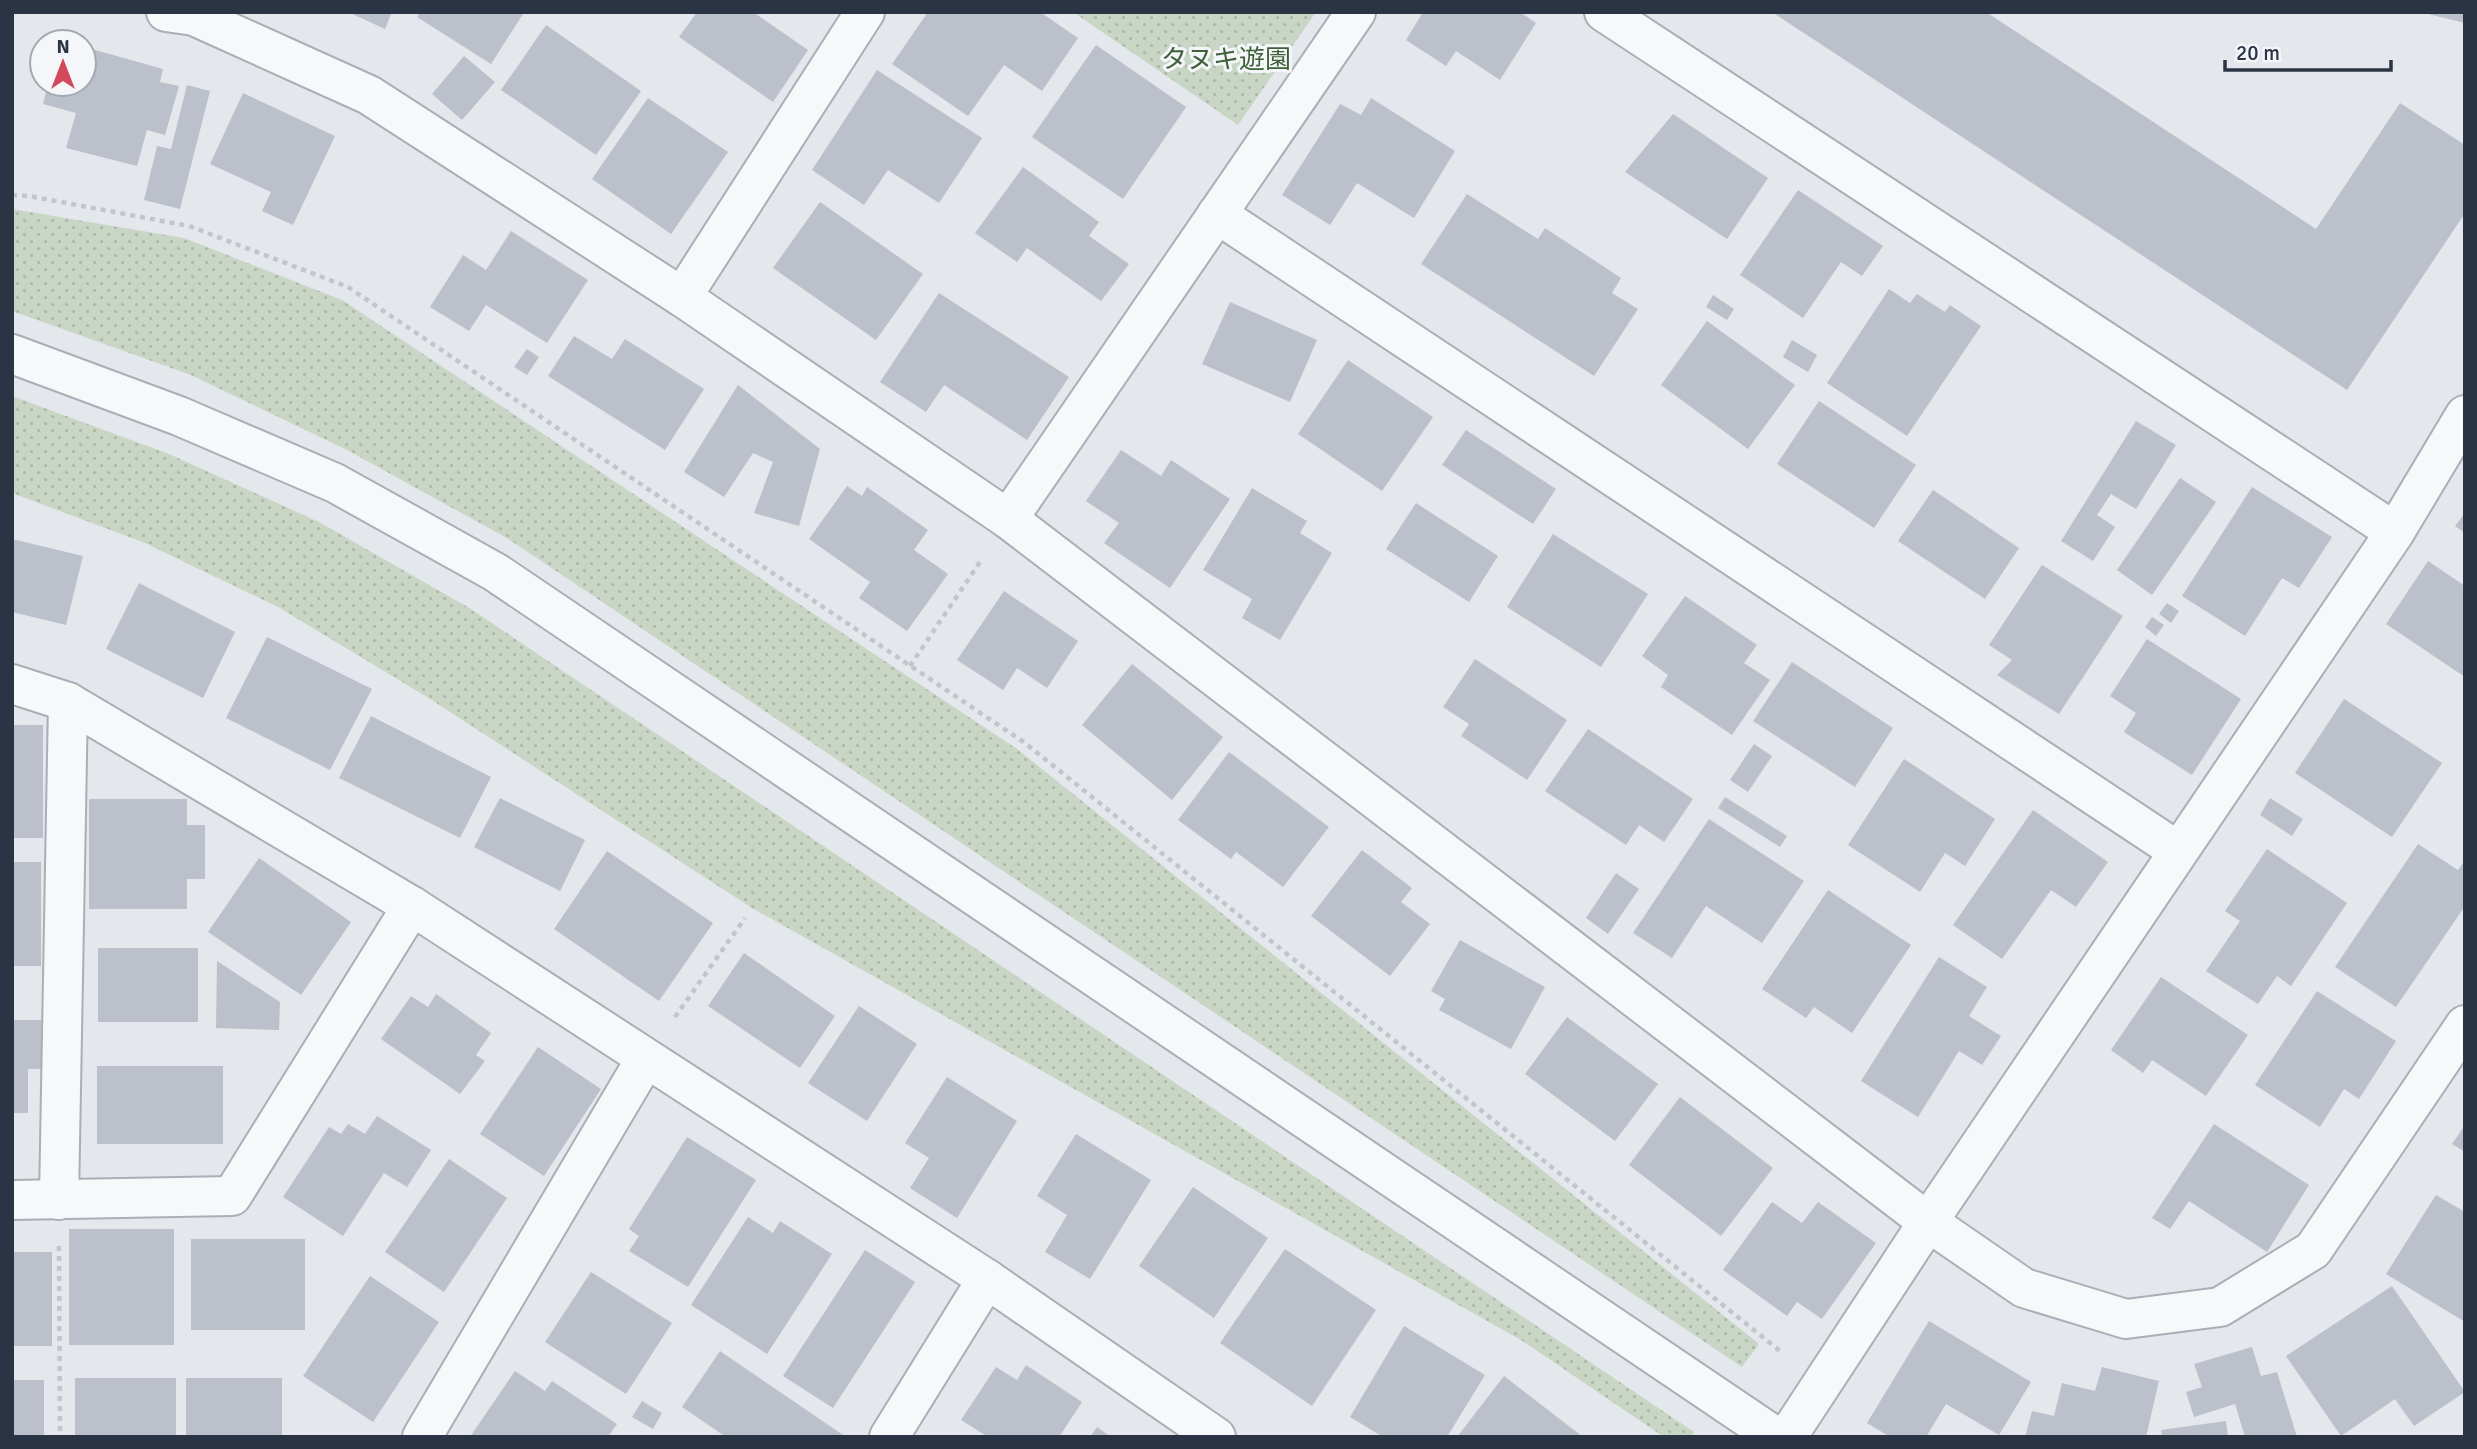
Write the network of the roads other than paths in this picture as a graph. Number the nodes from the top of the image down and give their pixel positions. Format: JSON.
{"nodes":[{"id":1,"x":166,"y":12,"type":"edge"},
{"id":2,"x":865,"y":12,"type":"edge"},
{"id":3,"x":1356,"y":12,"type":"edge"},
{"id":4,"x":1604,"y":12,"type":"edge"},
{"id":5,"x":1217,"y":214,"type":"junction"},
{"id":6,"x":682,"y":297,"type":"junction"},
{"id":7,"x":12,"y":354,"type":"edge"},
{"id":8,"x":2465,"y":415,"type":"edge"},
{"id":9,"x":1008,"y":519,"type":"junction"},
{"id":10,"x":2395,"y":532,"type":"junction"},
{"id":11,"x":12,"y":684,"type":"edge"},
{"id":12,"x":68,"y":702,"type":"junction"},
{"id":13,"x":2178,"y":851,"type":"junction"},
{"id":14,"x":412,"y":906,"type":"junction"},
{"id":15,"x":2465,"y":1025,"type":"edge"},
{"id":16,"x":645,"y":1060,"type":"junction"},
{"id":17,"x":12,"y":1199,"type":"edge"},
{"id":18,"x":59,"y":1200,"type":"junction"},
{"id":19,"x":1928,"y":1222,"type":"junction"},
{"id":20,"x":987,"y":1279,"type":"junction"},
{"id":21,"x":422,"y":1437,"type":"edge"},
{"id":22,"x":889,"y":1437,"type":"edge"},
{"id":23,"x":1216,"y":1437,"type":"edge"},
{"id":24,"x":1776,"y":1437,"type":"edge"},
{"id":25,"x":1787,"y":1437,"type":"edge"}],
"edges":[{"from":1,"to":6,"type":"street"},
{"from":2,"to":6,"type":"street"},
{"from":3,"to":5,"type":"street"},
{"from":4,"to":10,"type":"street"},
{"from":5,"to":9,"type":"street"},
{"from":5,"to":13,"type":"street"},
{"from":6,"to":9,"type":"street"},
{"from":7,"to":24,"type":"street"},
{"from":8,"to":10,"type":"street"},
{"from":9,"to":19,"type":"street"},
{"from":10,"to":13,"type":"street"},
{"from":11,"to":12,"type":"street"},
{"from":12,"to":14,"type":"street"},
{"from":12,"to":18,"type":"street"},
{"from":13,"to":19,"type":"street"},
{"from":14,"to":16,"type":"street"},
{"from":14,"to":18,"type":"street"},
{"from":15,"to":19,"type":"street"},
{"from":16,"to":20,"type":"street"},
{"from":16,"to":21,"type":"street"},
{"from":17,"to":18,"type":"street"},
{"from":19,"to":25,"type":"street"},
{"from":20,"to":22,"type":"street"},
{"from":20,"to":23,"type":"street"}]}
